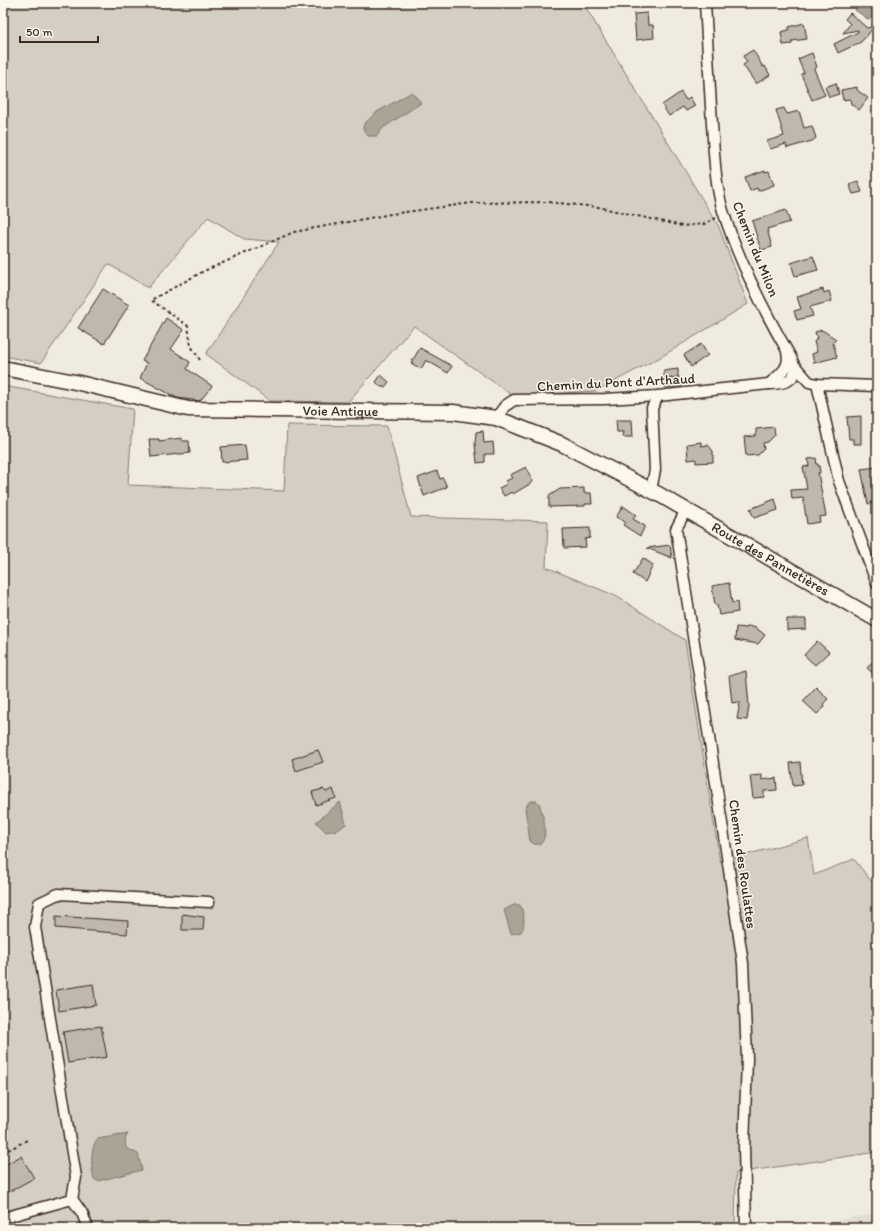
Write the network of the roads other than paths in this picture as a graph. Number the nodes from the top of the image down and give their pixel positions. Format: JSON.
{"nodes":[{"id":1,"x":705,"y":3,"type":"edge"},
{"id":2,"x":785,"y":346,"type":"junction"},
{"id":3,"x":795,"y":366,"type":"junction"},
{"id":4,"x":3,"y":368,"type":"edge"},
{"id":5,"x":786,"y":382,"type":"junction"},
{"id":6,"x":813,"y":383,"type":"junction"},
{"id":7,"x":769,"y":384,"type":"junction"},
{"id":8,"x":877,"y":386,"type":"edge"},
{"id":9,"x":658,"y":396,"type":"junction"},
{"id":10,"x":496,"y":418,"type":"junction"},
{"id":11,"x":651,"y":490,"type":"junction"},
{"id":12,"x":664,"y":498,"type":"joint"},
{"id":13,"x":686,"y":510,"type":"junction"},
{"id":14,"x":877,"y":584,"type":"edge"},
{"id":15,"x":877,"y":620,"type":"edge"},
{"id":16,"x":209,"y":902,"type":"dead end"},
{"id":17,"x":72,"y":1199,"type":"junction"},
{"id":18,"x":3,"y":1218,"type":"edge"},
{"id":19,"x":88,"y":1228,"type":"edge"},
{"id":20,"x":746,"y":1228,"type":"edge"}],
"edges":[{"from":1,"to":2,"type":"street","name":"Chemin du Milon"},
{"from":2,"to":3,"type":"street","name":"Chemin du Milon"},
{"from":2,"to":7,"type":"street"},
{"from":3,"to":5,"type":"street"},
{"from":3,"to":6,"type":"street"},
{"from":4,"to":10,"type":"street","name":"Voie Antique"},
{"from":5,"to":6,"type":"street"},
{"from":5,"to":7,"type":"street"},
{"from":6,"to":8,"type":"street"},
{"from":6,"to":14,"type":"street"},
{"from":7,"to":9,"type":"street","name":"Chemin du Pont d'Arthaud"},
{"from":9,"to":10,"type":"street","name":"Chemin du Pont d'Arthaud"},
{"from":9,"to":11,"type":"street"},
{"from":10,"to":11,"type":"street","name":"Voie Antique"},
{"from":11,"to":12,"type":"street","name":"Voie Antique"},
{"from":12,"to":13,"type":"street","name":"Route des Pannetières"},
{"from":13,"to":15,"type":"street","name":"Route des Pannetières"},
{"from":13,"to":20,"type":"street","name":"Chemin des Roulattes"},
{"from":16,"to":17,"type":"street"},
{"from":17,"to":18,"type":"street"},
{"from":17,"to":19,"type":"street"}]}
